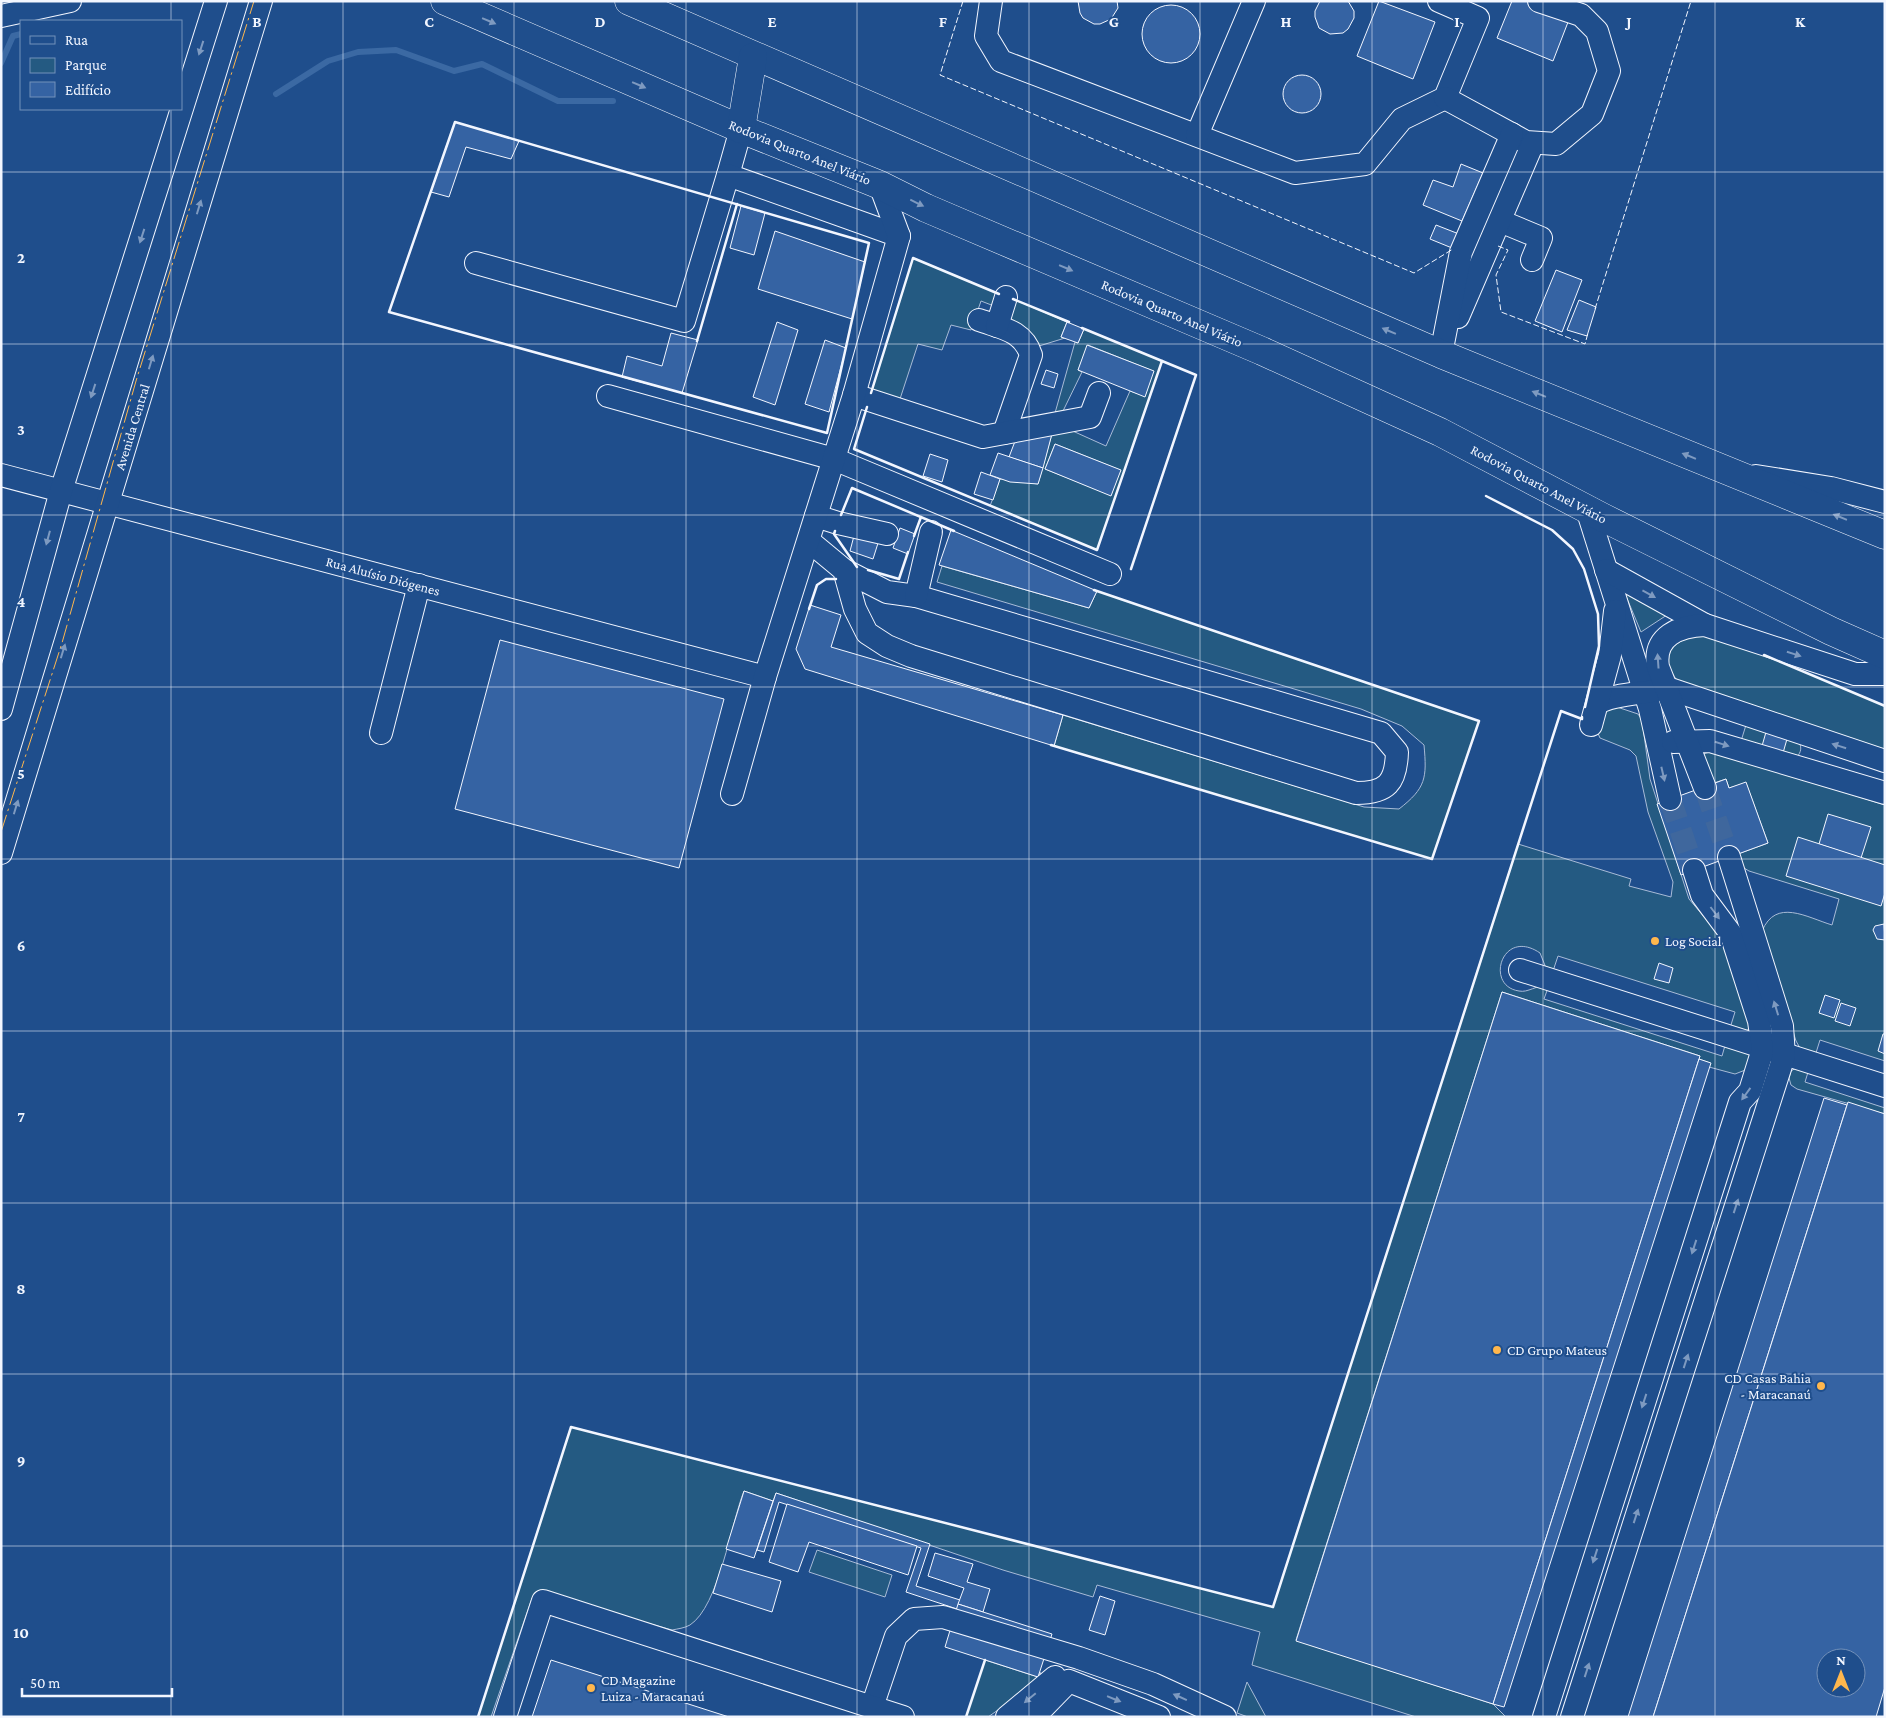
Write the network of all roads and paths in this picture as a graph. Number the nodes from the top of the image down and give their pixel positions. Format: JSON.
{"nodes":[{"id":1,"x":70,"y":1,"type":"edge"},
{"id":2,"x":216,"y":1,"type":"edge"},
{"id":3,"x":261,"y":1,"type":"edge"},
{"id":4,"x":445,"y":1,"type":"edge"},
{"id":5,"x":629,"y":1,"type":"edge"},
{"id":6,"x":991,"y":1,"type":"edge"},
{"id":7,"x":1254,"y":1,"type":"edge"},
{"id":8,"x":1439,"y":1,"type":"edge"},
{"id":9,"x":1539,"y":1,"type":"edge"},
{"id":10,"x":1,"y":16,"type":"edge"},
{"id":11,"x":753,"y":57,"type":"junction"},
{"id":12,"x":1445,"y":98,"type":"junction"},
{"id":13,"x":182,"y":108,"type":"edge"},
{"id":14,"x":182,"y":110,"type":"edge"},
{"id":15,"x":741,"y":129,"type":"junction"},
{"id":16,"x":1512,"y":134,"type":"junction"},
{"id":17,"x":1197,"y":135,"type":"junction"},
{"id":18,"x":1533,"y":143,"type":"junction"},
{"id":19,"x":728,"y":175,"type":"junction"},
{"id":20,"x":880,"y":185,"type":"junction"},
{"id":21,"x":1500,"y":221,"type":"junction"},
{"id":22,"x":899,"y":236,"type":"junction"},
{"id":23,"x":1532,"y":260,"type":"dead end"},
{"id":24,"x":476,"y":263,"type":"dead end"},
{"id":25,"x":1006,"y":297,"type":"dead end"},
{"id":26,"x":1441,"y":354,"type":"junction"},
{"id":27,"x":1099,"y":393,"type":"dead end"},
{"id":28,"x":854,"y":395,"type":"junction"},
{"id":29,"x":608,"y":396,"type":"dead end"},
{"id":30,"x":1004,"y":433,"type":"junction"},
{"id":31,"x":834,"y":459,"type":"junction"},
{"id":32,"x":1729,"y":472,"type":"junction"},
{"id":33,"x":1,"y":475,"type":"edge"},
{"id":34,"x":61,"y":491,"type":"junction"},
{"id":35,"x":1885,"y":502,"type":"edge"},
{"id":36,"x":108,"y":504,"type":"junction"},
{"id":37,"x":1587,"y":509,"type":"junction"},
{"id":38,"x":816,"y":516,"type":"junction"},
{"id":39,"x":931,"y":532,"type":"dead end"},
{"id":40,"x":887,"y":534,"type":"dead end"},
{"id":41,"x":1885,"y":535,"type":"edge"},
{"id":42,"x":808,"y":540,"type":"junction"},
{"id":43,"x":844,"y":570,"type":"junction"},
{"id":44,"x":1606,"y":570,"type":"junction"},
{"id":45,"x":1110,"y":574,"type":"dead end"},
{"id":46,"x":419,"y":586,"type":"junction"},
{"id":47,"x":916,"y":596,"type":"junction"},
{"id":48,"x":1615,"y":598,"type":"junction"},
{"id":49,"x":1705,"y":625,"type":"junction"},
{"id":50,"x":1885,"y":654,"type":"edge"},
{"id":51,"x":1885,"y":674,"type":"edge"},
{"id":52,"x":765,"y":677,"type":"junction"},
{"id":53,"x":1656,"y":691,"type":"junction"},
{"id":54,"x":1598,"y":703,"type":"junction"},
{"id":55,"x":1,"y":709,"type":"edge"},
{"id":56,"x":1591,"y":725,"type":"dead end"},
{"id":57,"x":381,"y":733,"type":"dead end"},
{"id":58,"x":1687,"y":740,"type":"junction"},
{"id":59,"x":1657,"y":744,"type":"junction"},
{"id":60,"x":1885,"y":761,"type":"edge"},
{"id":61,"x":1705,"y":788,"type":"tunnel mouth"},
{"id":62,"x":1885,"y":793,"type":"edge"},
{"id":63,"x":732,"y":794,"type":"dead end"},
{"id":64,"x":1670,"y":799,"type":"tunnel mouth"},
{"id":65,"x":1,"y":853,"type":"edge"},
{"id":66,"x":1729,"y":858,"type":"tunnel mouth"},
{"id":67,"x":1694,"y":870,"type":"tunnel mouth"},
{"id":68,"x":1520,"y":970,"type":"dead end"},
{"id":69,"x":1763,"y":1048,"type":"junction"},
{"id":70,"x":1784,"y":1056,"type":"junction"},
{"id":71,"x":1885,"y":1086,"type":"edge"},
{"id":72,"x":1079,"y":1658,"type":"junction"},
{"id":73,"x":872,"y":1707,"type":"junction"},
{"id":74,"x":506,"y":1717,"type":"edge"},
{"id":75,"x":902,"y":1717,"type":"edge"},
{"id":76,"x":1008,"y":1717,"type":"edge"},
{"id":77,"x":1034,"y":1717,"type":"edge"},
{"id":78,"x":1159,"y":1717,"type":"edge"},
{"id":79,"x":1225,"y":1717,"type":"edge"},
{"id":80,"x":1544,"y":1717,"type":"edge"},
{"id":81,"x":1572,"y":1717,"type":"edge"}],
"edges":[{"from":1,"to":10,"type":"street"},
{"from":2,"to":13,"type":"street","one_way":true},
{"from":36,"to":3,"type":"street","name":"Avenida Central","one_way":true},
{"from":4,"to":15,"type":"highway","name":"Rodovia Quarto Anel Viário","one_way":true},
{"from":5,"to":11,"type":"highway"},
{"from":6,"to":17,"type":"street"},
{"from":7,"to":17,"type":"street"},
{"from":8,"to":12,"type":"street"},
{"from":9,"to":18,"type":"street"},
{"from":11,"to":15,"type":"highway"},
{"from":26,"to":11,"type":"highway","one_way":true},
{"from":12,"to":16,"type":"street"},
{"from":12,"to":17,"type":"street"},
{"from":14,"to":34,"type":"street","one_way":true},
{"from":15,"to":19,"type":"street"},
{"from":15,"to":20,"type":"highway","name":"Rodovia Quarto Anel Viário"},
{"from":16,"to":18,"type":"street"},
{"from":16,"to":26,"type":"street"},
{"from":18,"to":21,"type":"street"},
{"from":19,"to":22,"type":"street"},
{"from":19,"to":24,"type":"street"},
{"from":20,"to":22,"type":"street"},
{"from":20,"to":37,"type":"highway","name":"Rodovia Quarto Anel Viário","one_way":true},
{"from":21,"to":23,"type":"street"},
{"from":21,"to":26,"type":"street"},
{"from":22,"to":28,"type":"street"},
{"from":25,"to":30,"type":"street"},
{"from":32,"to":26,"type":"highway","one_way":true},
{"from":27,"to":30,"type":"street"},
{"from":28,"to":30,"type":"street"},
{"from":28,"to":31,"type":"street"},
{"from":29,"to":31,"type":"street"},
{"from":31,"to":38,"type":"street"},
{"from":31,"to":45,"type":"street"},
{"from":32,"to":35,"type":"street"},
{"from":41,"to":32,"type":"highway","one_way":true},
{"from":33,"to":34,"type":"street","name":"Rua Aluísio Diógenes"},
{"from":34,"to":36,"type":"street","name":"Rua Aluísio Diógenes"},
{"from":34,"to":55,"type":"street","one_way":true},
{"from":36,"to":46,"type":"street","name":"Rua Aluísio Diógenes"},
{"from":65,"to":36,"type":"street","name":"Avenida Central","one_way":true},
{"from":37,"to":44,"type":"street"},
{"from":37,"to":50,"type":"highway","name":"Rodovia Quarto Anel Viário"},
{"from":38,"to":40,"type":"street"},
{"from":38,"to":42,"type":"street"},
{"from":39,"to":47,"type":"street"},
{"from":42,"to":43,"type":"street"},
{"from":42,"to":52,"type":"street"},
{"from":43,"to":47,"type":"street"},
{"from":43,"to":47,"type":"street"},
{"from":44,"to":48,"type":"street"},
{"from":44,"to":49,"type":"street","one_way":true},
{"from":46,"to":52,"type":"street","name":"Rua Aluísio Diógenes"},
{"from":46,"to":57,"type":"street"},
{"from":48,"to":53,"type":"street"},
{"from":48,"to":54,"type":"street"},
{"from":49,"to":51,"type":"street","one_way":true},
{"from":53,"to":49,"type":"street","one_way":true},
{"from":52,"to":63,"type":"street"},
{"from":53,"to":54,"type":"street"},
{"from":53,"to":58,"type":"street"},
{"from":53,"to":59,"type":"street"},
{"from":60,"to":53,"type":"street","one_way":true},
{"from":54,"to":56,"type":"street"},
{"from":58,"to":59,"type":"street"},
{"from":58,"to":61,"type":"street"},
{"from":58,"to":62,"type":"street","one_way":true},
{"from":59,"to":64,"type":"street","one_way":true},
{"from":70,"to":66,"type":"street","one_way":true},
{"from":67,"to":69,"type":"street","one_way":true},
{"from":68,"to":69,"type":"street"},
{"from":69,"to":70,"type":"street"},
{"from":69,"to":80,"type":"street","one_way":true},
{"from":70,"to":71,"type":"street"},
{"from":81,"to":70,"type":"street","one_way":true},
{"from":72,"to":73,"type":"street"},
{"from":72,"to":76,"type":"street","one_way":true},
{"from":79,"to":72,"type":"street","one_way":true},
{"from":73,"to":74,"type":"street"},
{"from":73,"to":75,"type":"street"},
{"from":77,"to":78,"type":"street","one_way":true}]}
